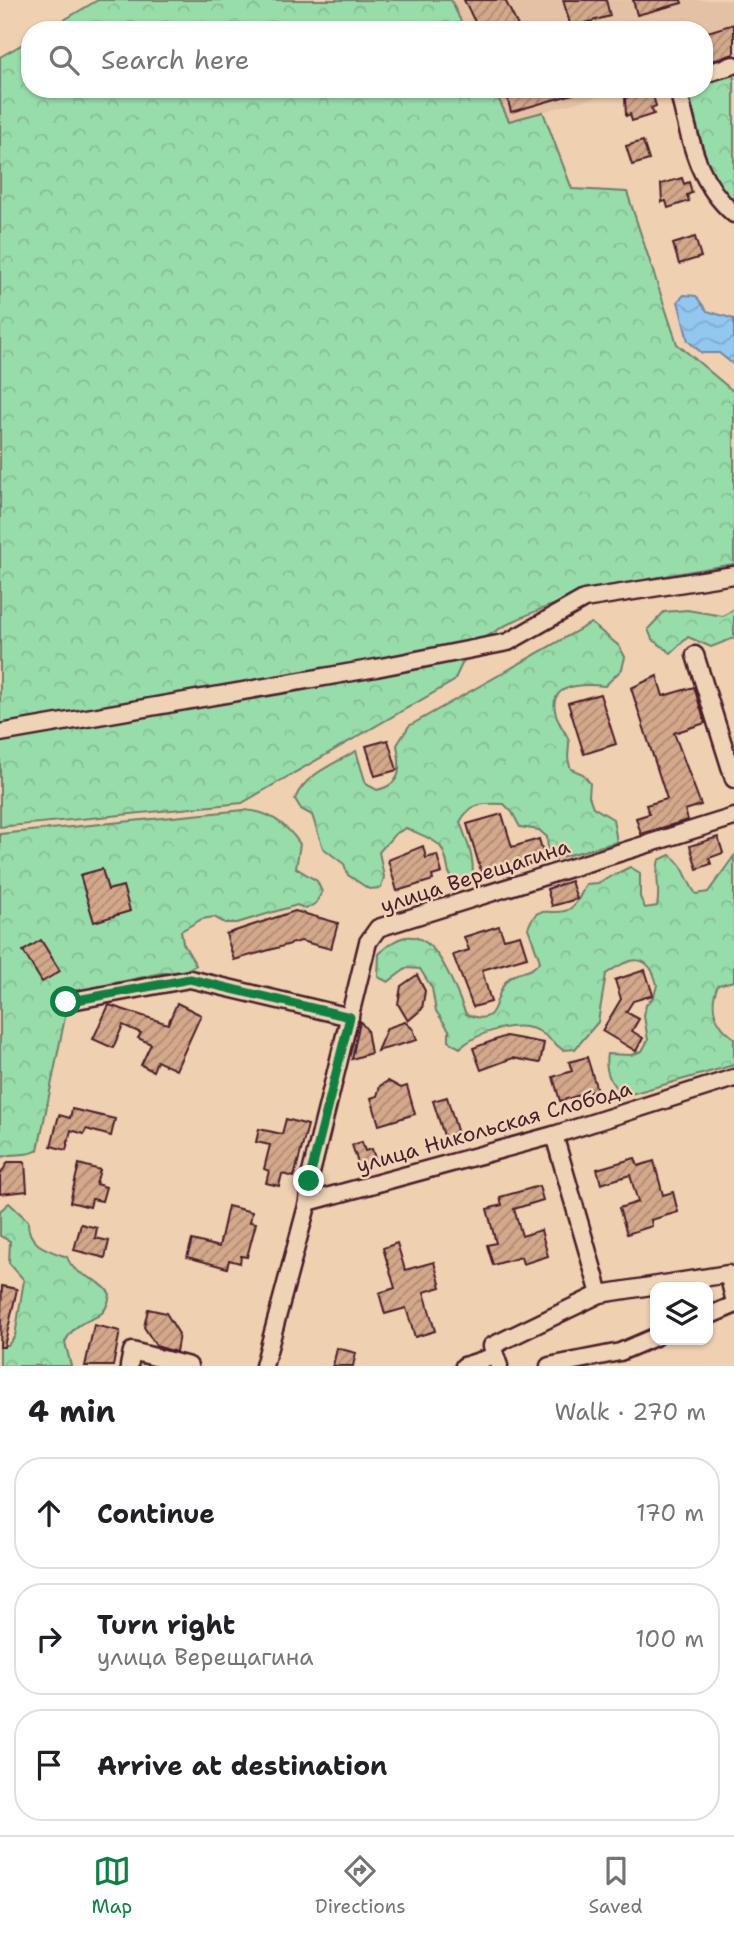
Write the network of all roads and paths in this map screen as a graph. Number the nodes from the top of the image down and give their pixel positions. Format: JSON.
{"nodes":[{"id":1,"x":734,"y":65,"type":"edge"},
{"id":2,"x":713,"y":71,"type":"edge"},
{"id":3,"x":680,"y":98,"type":"edge"},
{"id":4,"x":734,"y":214,"type":"edge"},
{"id":5,"x":734,"y":575,"type":"edge"},
{"id":6,"x":695,"y":655,"type":"dead end"},
{"id":7,"x":0,"y":733,"type":"edge"},
{"id":8,"x":734,"y":779,"type":"edge"},
{"id":9,"x":734,"y":817,"type":"edge"},
{"id":10,"x":66,"y":1002,"type":"dead end"},
{"id":11,"x":350,"y":1017,"type":"junction"},
{"id":12,"x":734,"y":1078,"type":"edge"},
{"id":13,"x":554,"y":1135,"type":"junction"},
{"id":14,"x":307,"y":1202,"type":"junction"},
{"id":15,"x":600,"y":1294,"type":"junction"},
{"id":16,"x":734,"y":1298,"type":"edge"},
{"id":17,"x":734,"y":1305,"type":"edge"},
{"id":18,"x":713,"y":1314,"type":"edge"},
{"id":19,"x":650,"y":1339,"type":"edge"},
{"id":20,"x":497,"y":1361,"type":"edge"},
{"id":21,"x":129,"y":1366,"type":"edge"},
{"id":22,"x":189,"y":1366,"type":"edge"},
{"id":23,"x":264,"y":1366,"type":"edge"},
{"id":24,"x":464,"y":1366,"type":"edge"},
{"id":25,"x":550,"y":1366,"type":"edge"}],
"edges":[{"from":1,"to":2,"type":"street"},
{"from":3,"to":4,"type":"street"},
{"from":5,"to":7,"type":"street"},
{"from":6,"to":8,"type":"street"},
{"from":9,"to":11,"type":"street","name":"улица Верещагина"},
{"from":10,"to":11,"type":"street"},
{"from":11,"to":14,"type":"street","name":"улица Верещагина"},
{"from":12,"to":13,"type":"street","name":"улица Никольская Слобода"},
{"from":13,"to":14,"type":"street","name":"улица Никольская Слобода"},
{"from":13,"to":15,"type":"street"},
{"from":14,"to":23,"type":"street"},
{"from":15,"to":16,"type":"street"},
{"from":15,"to":20,"type":"street"},
{"from":17,"to":18,"type":"street"},
{"from":19,"to":25,"type":"street"},
{"from":20,"to":24,"type":"street"},
{"from":21,"to":22,"type":"street"}]}
